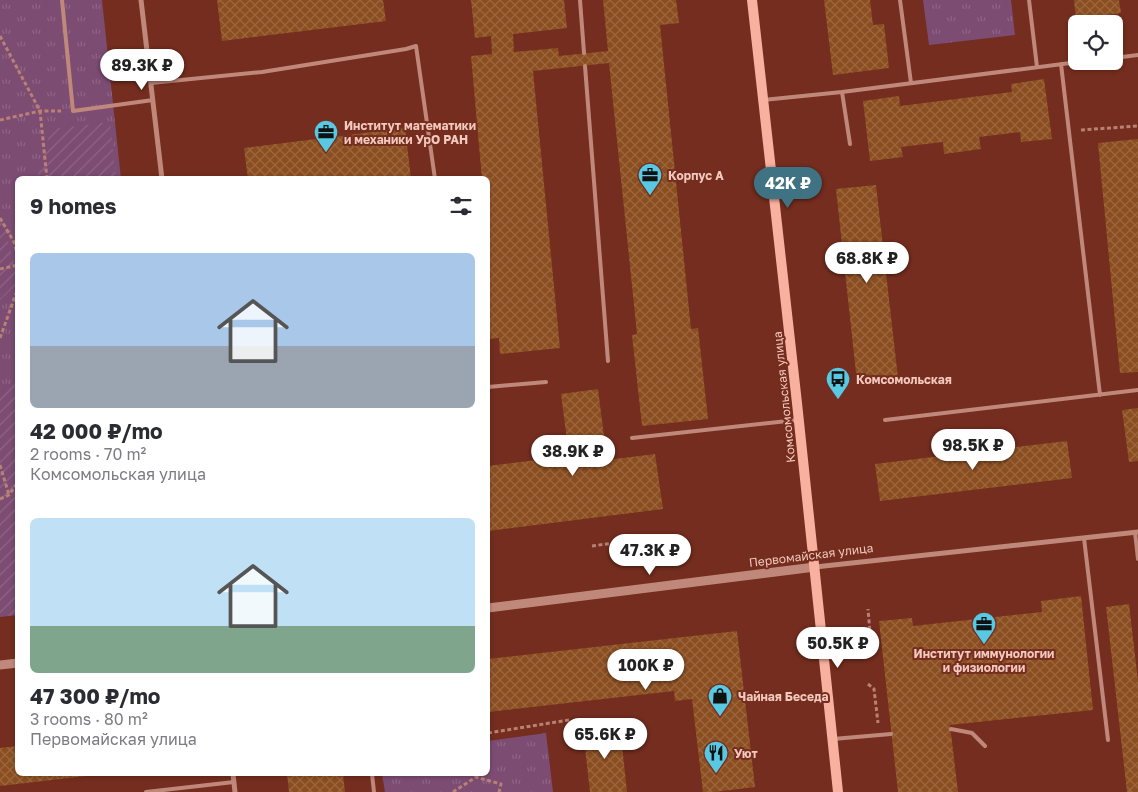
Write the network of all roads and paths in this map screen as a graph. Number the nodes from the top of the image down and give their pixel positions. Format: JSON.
{"nodes":[{"id":1,"x":62,"y":0,"type":"edge"},
{"id":2,"x":141,"y":0,"type":"edge"},
{"id":3,"x":580,"y":0,"type":"edge"},
{"id":4,"x":752,"y":0,"type":"edge"},
{"id":5,"x":900,"y":0,"type":"edge"},
{"id":6,"x":1028,"y":0,"type":"edge"},
{"id":7,"x":0,"y":36,"type":"edge"},
{"id":8,"x":584,"y":53,"type":"dead end"},
{"id":9,"x":1138,"y":55,"type":"edge"},
{"id":10,"x":1123,"y":57,"type":"edge"},
{"id":11,"x":1068,"y":63,"type":"edge"},
{"id":12,"x":1061,"y":64,"type":"junction"},
{"id":13,"x":585,"y":66,"type":"dead end"},
{"id":14,"x":1037,"y":67,"type":"junction"},
{"id":15,"x":151,"y":82,"type":"junction"},
{"id":16,"x":911,"y":83,"type":"junction"},
{"id":17,"x":842,"y":92,"type":"junction"},
{"id":18,"x":153,"y":100,"type":"junction"},
{"id":19,"x":763,"y":100,"type":"junction"},
{"id":20,"x":73,"y":111,"type":"junction"},
{"id":21,"x":40,"y":112,"type":"junction"},
{"id":22,"x":0,"y":120,"type":"edge"},
{"id":23,"x":1138,"y":126,"type":"edge"},
{"id":24,"x":1069,"y":131,"type":"junction"},
{"id":25,"x":850,"y":144,"type":"dead end"},
{"id":26,"x":47,"y":176,"type":"edge"},
{"id":27,"x":162,"y":176,"type":"edge"},
{"id":28,"x":435,"y":176,"type":"edge"},
{"id":29,"x":0,"y":218,"type":"edge"},
{"id":30,"x":15,"y":246,"type":"edge"},
{"id":31,"x":15,"y":266,"type":"edge"},
{"id":32,"x":0,"y":269,"type":"edge"},
{"id":33,"x":15,"y":296,"type":"edge"},
{"id":34,"x":0,"y":338,"type":"edge"},
{"id":35,"x":608,"y":361,"type":"dead end"},
{"id":36,"x":546,"y":382,"type":"dead end"},
{"id":37,"x":490,"y":388,"type":"edge"},
{"id":38,"x":1138,"y":390,"type":"edge"},
{"id":39,"x":1100,"y":395,"type":"junction"},
{"id":40,"x":799,"y":420,"type":"junction"},
{"id":41,"x":885,"y":420,"type":"dead end"},
{"id":42,"x":632,"y":438,"type":"dead end"},
{"id":43,"x":0,"y":465,"type":"edge"},
{"id":44,"x":15,"y":486,"type":"edge"},
{"id":45,"x":9,"y":495,"type":"junction"},
{"id":46,"x":0,"y":499,"type":"edge"},
{"id":47,"x":1136,"y":532,"type":"edge"},
{"id":48,"x":1084,"y":538,"type":"junction"},
{"id":49,"x":644,"y":540,"type":"dead end"},
{"id":50,"x":592,"y":546,"type":"dead end"},
{"id":51,"x":1138,"y":559,"type":"edge"},
{"id":52,"x":815,"y":567,"type":"junction"},
{"id":53,"x":490,"y":608,"type":"edge"},
{"id":54,"x":868,"y":609,"type":"dead end"},
{"id":55,"x":865,"y":654,"type":"dead end"},
{"id":56,"x":15,"y":663,"type":"edge"},
{"id":57,"x":0,"y":665,"type":"edge"},
{"id":58,"x":868,"y":684,"type":"dead end"},
{"id":59,"x":568,"y":720,"type":"dead end"},
{"id":60,"x":873,"y":729,"type":"dead end"},
{"id":61,"x":951,"y":729,"type":"dead end"},
{"id":62,"x":490,"y":733,"type":"edge"},
{"id":63,"x":891,"y":734,"type":"dead end"},
{"id":64,"x":833,"y":739,"type":"junction"},
{"id":65,"x":1108,"y":740,"type":"dead end"},
{"id":66,"x":985,"y":746,"type":"dead end"},
{"id":67,"x":233,"y":776,"type":"edge"},
{"id":68,"x":372,"y":776,"type":"edge"},
{"id":69,"x":234,"y":782,"type":"junction"},
{"id":70,"x":146,"y":792,"type":"edge"},
{"id":71,"x":235,"y":792,"type":"edge"},
{"id":72,"x":374,"y":792,"type":"edge"},
{"id":73,"x":453,"y":792,"type":"edge"},
{"id":74,"x":499,"y":792,"type":"edge"},
{"id":75,"x":838,"y":792,"type":"edge"}],
"edges":[{"from":1,"to":20,"type":"lane"},
{"from":2,"to":15,"type":"street"},
{"from":3,"to":8,"type":"lane"},
{"from":4,"to":19,"type":"main road","name":"Комсомольская улица"},
{"from":5,"to":16,"type":"lane"},
{"from":6,"to":14,"type":"lane"},
{"from":7,"to":21,"type":"path"},
{"from":9,"to":10,"type":"lane"},
{"from":11,"to":12,"type":"lane"},
{"from":12,"to":14,"type":"lane"},
{"from":12,"to":24,"type":"lane"},
{"from":13,"to":35,"type":"lane"},
{"from":14,"to":16,"type":"lane"},
{"from":15,"to":18,"type":"street"},
{"from":15,"to":28,"type":"lane"},
{"from":16,"to":17,"type":"lane"},
{"from":17,"to":19,"type":"lane"},
{"from":17,"to":25,"type":"lane"},
{"from":18,"to":20,"type":"lane"},
{"from":18,"to":27,"type":"street"},
{"from":19,"to":40,"type":"main road","name":"Комсомольская улица"},
{"from":20,"to":21,"type":"path"},
{"from":21,"to":22,"type":"path"},
{"from":21,"to":26,"type":"path"},
{"from":23,"to":24,"type":"path"},
{"from":24,"to":39,"type":"lane"},
{"from":29,"to":30,"type":"path"},
{"from":31,"to":32,"type":"path"},
{"from":33,"to":34,"type":"path"},
{"from":36,"to":37,"type":"lane"},
{"from":38,"to":39,"type":"lane"},
{"from":39,"to":41,"type":"lane"},
{"from":40,"to":42,"type":"lane"},
{"from":40,"to":52,"type":"main road","name":"Комсомольская улица"},
{"from":43,"to":45,"type":"path"},
{"from":44,"to":45,"type":"path"},
{"from":45,"to":46,"type":"path"},
{"from":47,"to":48,"type":"street","name":"Первомайская улица"},
{"from":47,"to":51,"type":"lane"},
{"from":48,"to":52,"type":"street","name":"Первомайская улица"},
{"from":48,"to":65,"type":"lane"},
{"from":49,"to":50,"type":"path"},
{"from":52,"to":53,"type":"street","name":"Первомайская улица"},
{"from":52,"to":64,"type":"main road","name":"Комсомольская улица"},
{"from":54,"to":55,"type":"path"},
{"from":56,"to":57,"type":"street"},
{"from":58,"to":60,"type":"path"},
{"from":59,"to":62,"type":"path"},
{"from":61,"to":66,"type":"lane"},
{"from":63,"to":64,"type":"lane"},
{"from":64,"to":75,"type":"main road","name":"Комсомольская улица"},
{"from":67,"to":69,"type":"street"},
{"from":68,"to":72,"type":"lane"},
{"from":69,"to":70,"type":"lane"},
{"from":69,"to":71,"type":"street"},
{"from":73,"to":74,"type":"path"}]}
